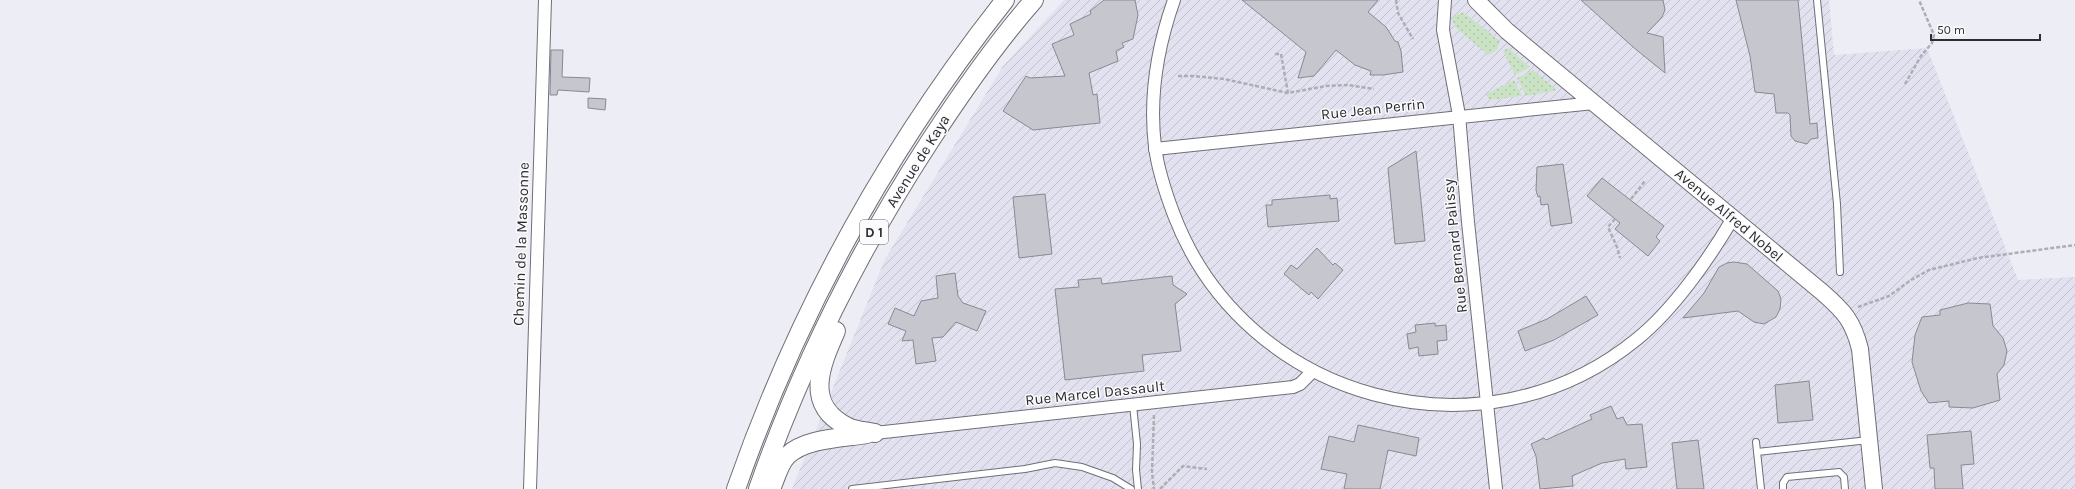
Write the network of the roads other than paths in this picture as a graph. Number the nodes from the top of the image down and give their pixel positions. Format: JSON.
{"nodes":[{"id":1,"x":545,"y":0,"type":"edge"},
{"id":2,"x":1004,"y":0,"type":"edge"},
{"id":3,"x":1034,"y":0,"type":"edge"},
{"id":4,"x":1174,"y":0,"type":"edge"},
{"id":5,"x":1445,"y":0,"type":"edge"},
{"id":6,"x":1476,"y":0,"type":"edge"},
{"id":7,"x":1817,"y":0,"type":"edge"},
{"id":8,"x":994,"y":47,"type":"junction"},
{"id":9,"x":1594,"y":102,"type":"junction"},
{"id":10,"x":1460,"y":115,"type":"junction"},
{"id":11,"x":1155,"y":149,"type":"junction"},
{"id":12,"x":1733,"y":218,"type":"junction"},
{"id":13,"x":1840,"y":272,"type":"dead end"},
{"id":14,"x":1313,"y":371,"type":"junction"},
{"id":15,"x":1487,"y":403,"type":"junction"},
{"id":16,"x":1133,"y":405,"type":"junction"},
{"id":17,"x":875,"y":433,"type":"junction"},
{"id":18,"x":1869,"y":440,"type":"junction"},
{"id":19,"x":1756,"y":442,"type":"dead end"},
{"id":20,"x":1757,"y":452,"type":"junction"},
{"id":21,"x":530,"y":489,"type":"edge"},
{"id":22,"x":736,"y":489,"type":"edge"},
{"id":23,"x":758,"y":489,"type":"edge"},
{"id":24,"x":771,"y":489,"type":"edge"},
{"id":25,"x":852,"y":489,"type":"edge"},
{"id":26,"x":1131,"y":489,"type":"edge"},
{"id":27,"x":1138,"y":489,"type":"edge"},
{"id":28,"x":1496,"y":489,"type":"edge"},
{"id":29,"x":1760,"y":489,"type":"edge"},
{"id":30,"x":1783,"y":489,"type":"edge"},
{"id":31,"x":1845,"y":489,"type":"edge"},
{"id":32,"x":1874,"y":489,"type":"edge"}],
"edges":[{"from":1,"to":21,"type":"street","name":"Chemin de la Massonne"},
{"from":2,"to":22,"type":"main road","name":"Avenue de Kaya","number":"D 1"},
{"from":3,"to":8,"type":"main road","name":"Avenue de Kaya","number":"D 1"},
{"from":4,"to":11,"type":"street"},
{"from":5,"to":10,"type":"street","name":"Rue Bernard Palissy"},
{"from":6,"to":9,"type":"street","name":"Avenue Alfred Nobel"},
{"from":7,"to":13,"type":"lane"},
{"from":8,"to":17,"type":"main road"},
{"from":8,"to":23,"type":"main road","name":"Avenue de Kaya","number":"D 1"},
{"from":9,"to":10,"type":"street","name":"Rue Jean Perrin"},
{"from":9,"to":12,"type":"street","name":"Avenue Alfred Nobel"},
{"from":10,"to":11,"type":"street","name":"Rue Jean Perrin"},
{"from":10,"to":15,"type":"street","name":"Rue Bernard Palissy"},
{"from":11,"to":14,"type":"street"},
{"from":12,"to":15,"type":"street"},
{"from":12,"to":18,"type":"street","name":"Avenue Alfred Nobel"},
{"from":14,"to":15,"type":"street"},
{"from":14,"to":16,"type":"street","name":"Rue Marcel Dassault"},
{"from":15,"to":28,"type":"street","name":"Rue Bernard Palissy"},
{"from":16,"to":17,"type":"street","name":"Rue Marcel Dassault"},
{"from":16,"to":27,"type":"lane"},
{"from":17,"to":24,"type":"main road"},
{"from":18,"to":20,"type":"lane"},
{"from":18,"to":32,"type":"street","name":"Avenue Alfred Nobel"},
{"from":19,"to":20,"type":"lane"},
{"from":20,"to":29,"type":"lane"},
{"from":25,"to":26,"type":"lane"},
{"from":30,"to":31,"type":"lane"}]}
